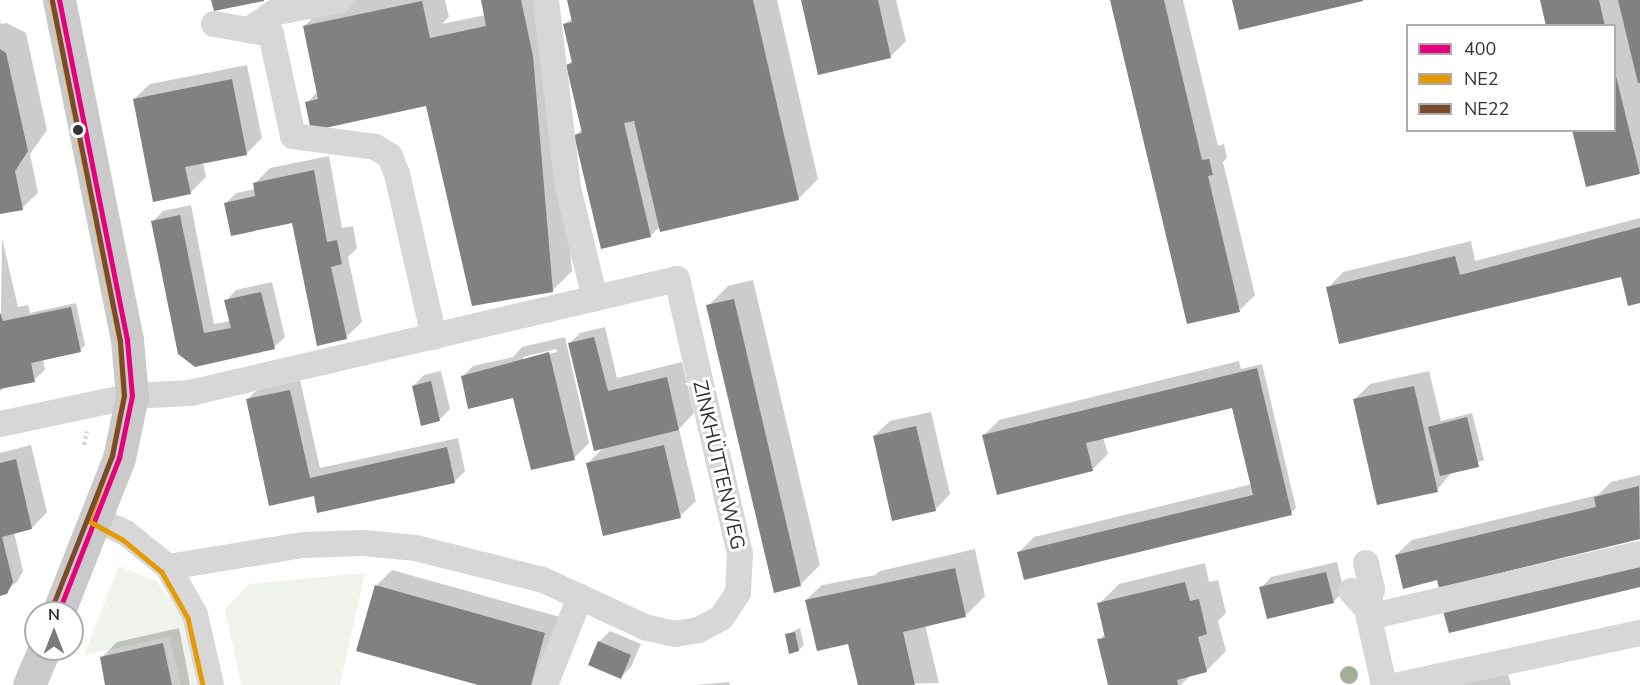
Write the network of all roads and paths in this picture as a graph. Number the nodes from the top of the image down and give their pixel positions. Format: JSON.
{"nodes":[{"id":1,"x":59,"y":0,"type":"edge"},
{"id":2,"x":340,"y":0,"type":"edge"},
{"id":3,"x":546,"y":0,"type":"edge"},
{"id":4,"x":214,"y":24,"type":"dead end"},
{"id":5,"x":249,"y":30,"type":"junction"},
{"id":6,"x":594,"y":299,"type":"junction"},
{"id":7,"x":434,"y":337,"type":"junction"},
{"id":8,"x":132,"y":396,"type":"junction"},
{"id":9,"x":0,"y":424,"type":"edge"},
{"id":10,"x":96,"y":519,"type":"junction"},
{"id":11,"x":1640,"y":554,"type":"edge"},
{"id":12,"x":1366,"y":563,"type":"dead end"},
{"id":13,"x":168,"y":567,"type":"junction"},
{"id":14,"x":580,"y":597,"type":"junction"},
{"id":15,"x":63,"y":601,"type":"edge"},
{"id":16,"x":1362,"y":606,"type":"junction"},
{"id":17,"x":1640,"y":633,"type":"edge"},
{"id":18,"x":39,"y":661,"type":"edge"},
{"id":19,"x":29,"y":685,"type":"edge"},
{"id":20,"x":211,"y":685,"type":"edge"},
{"id":21,"x":545,"y":685,"type":"edge"},
{"id":22,"x":1384,"y":685,"type":"edge"},
{"id":23,"x":1399,"y":685,"type":"edge"}],
"edges":[{"from":1,"to":8,"type":"main road"},
{"from":2,"to":5,"type":"street"},
{"from":3,"to":6,"type":"street"},
{"from":4,"to":5,"type":"street"},
{"from":5,"to":7,"type":"street"},
{"from":6,"to":7,"type":"street","name":"ZINKHÜTTENWEG"},
{"from":6,"to":14,"type":"street","name":"ZINKHÜTTENWEG"},
{"from":7,"to":8,"type":"street","name":"ZINKHÜTTENWEG"},
{"from":8,"to":9,"type":"street"},
{"from":8,"to":10,"type":"main road"},
{"from":10,"to":13,"type":"street"},
{"from":10,"to":15,"type":"main road"},
{"from":11,"to":16,"type":"street"},
{"from":12,"to":16,"type":"street"},
{"from":13,"to":14,"type":"street","name":"ZINKHÜTTENWEG"},
{"from":13,"to":20,"type":"street"},
{"from":14,"to":21,"type":"street"},
{"from":16,"to":22,"type":"street"},
{"from":17,"to":23,"type":"street"},
{"from":18,"to":19,"type":"main road"}]}
